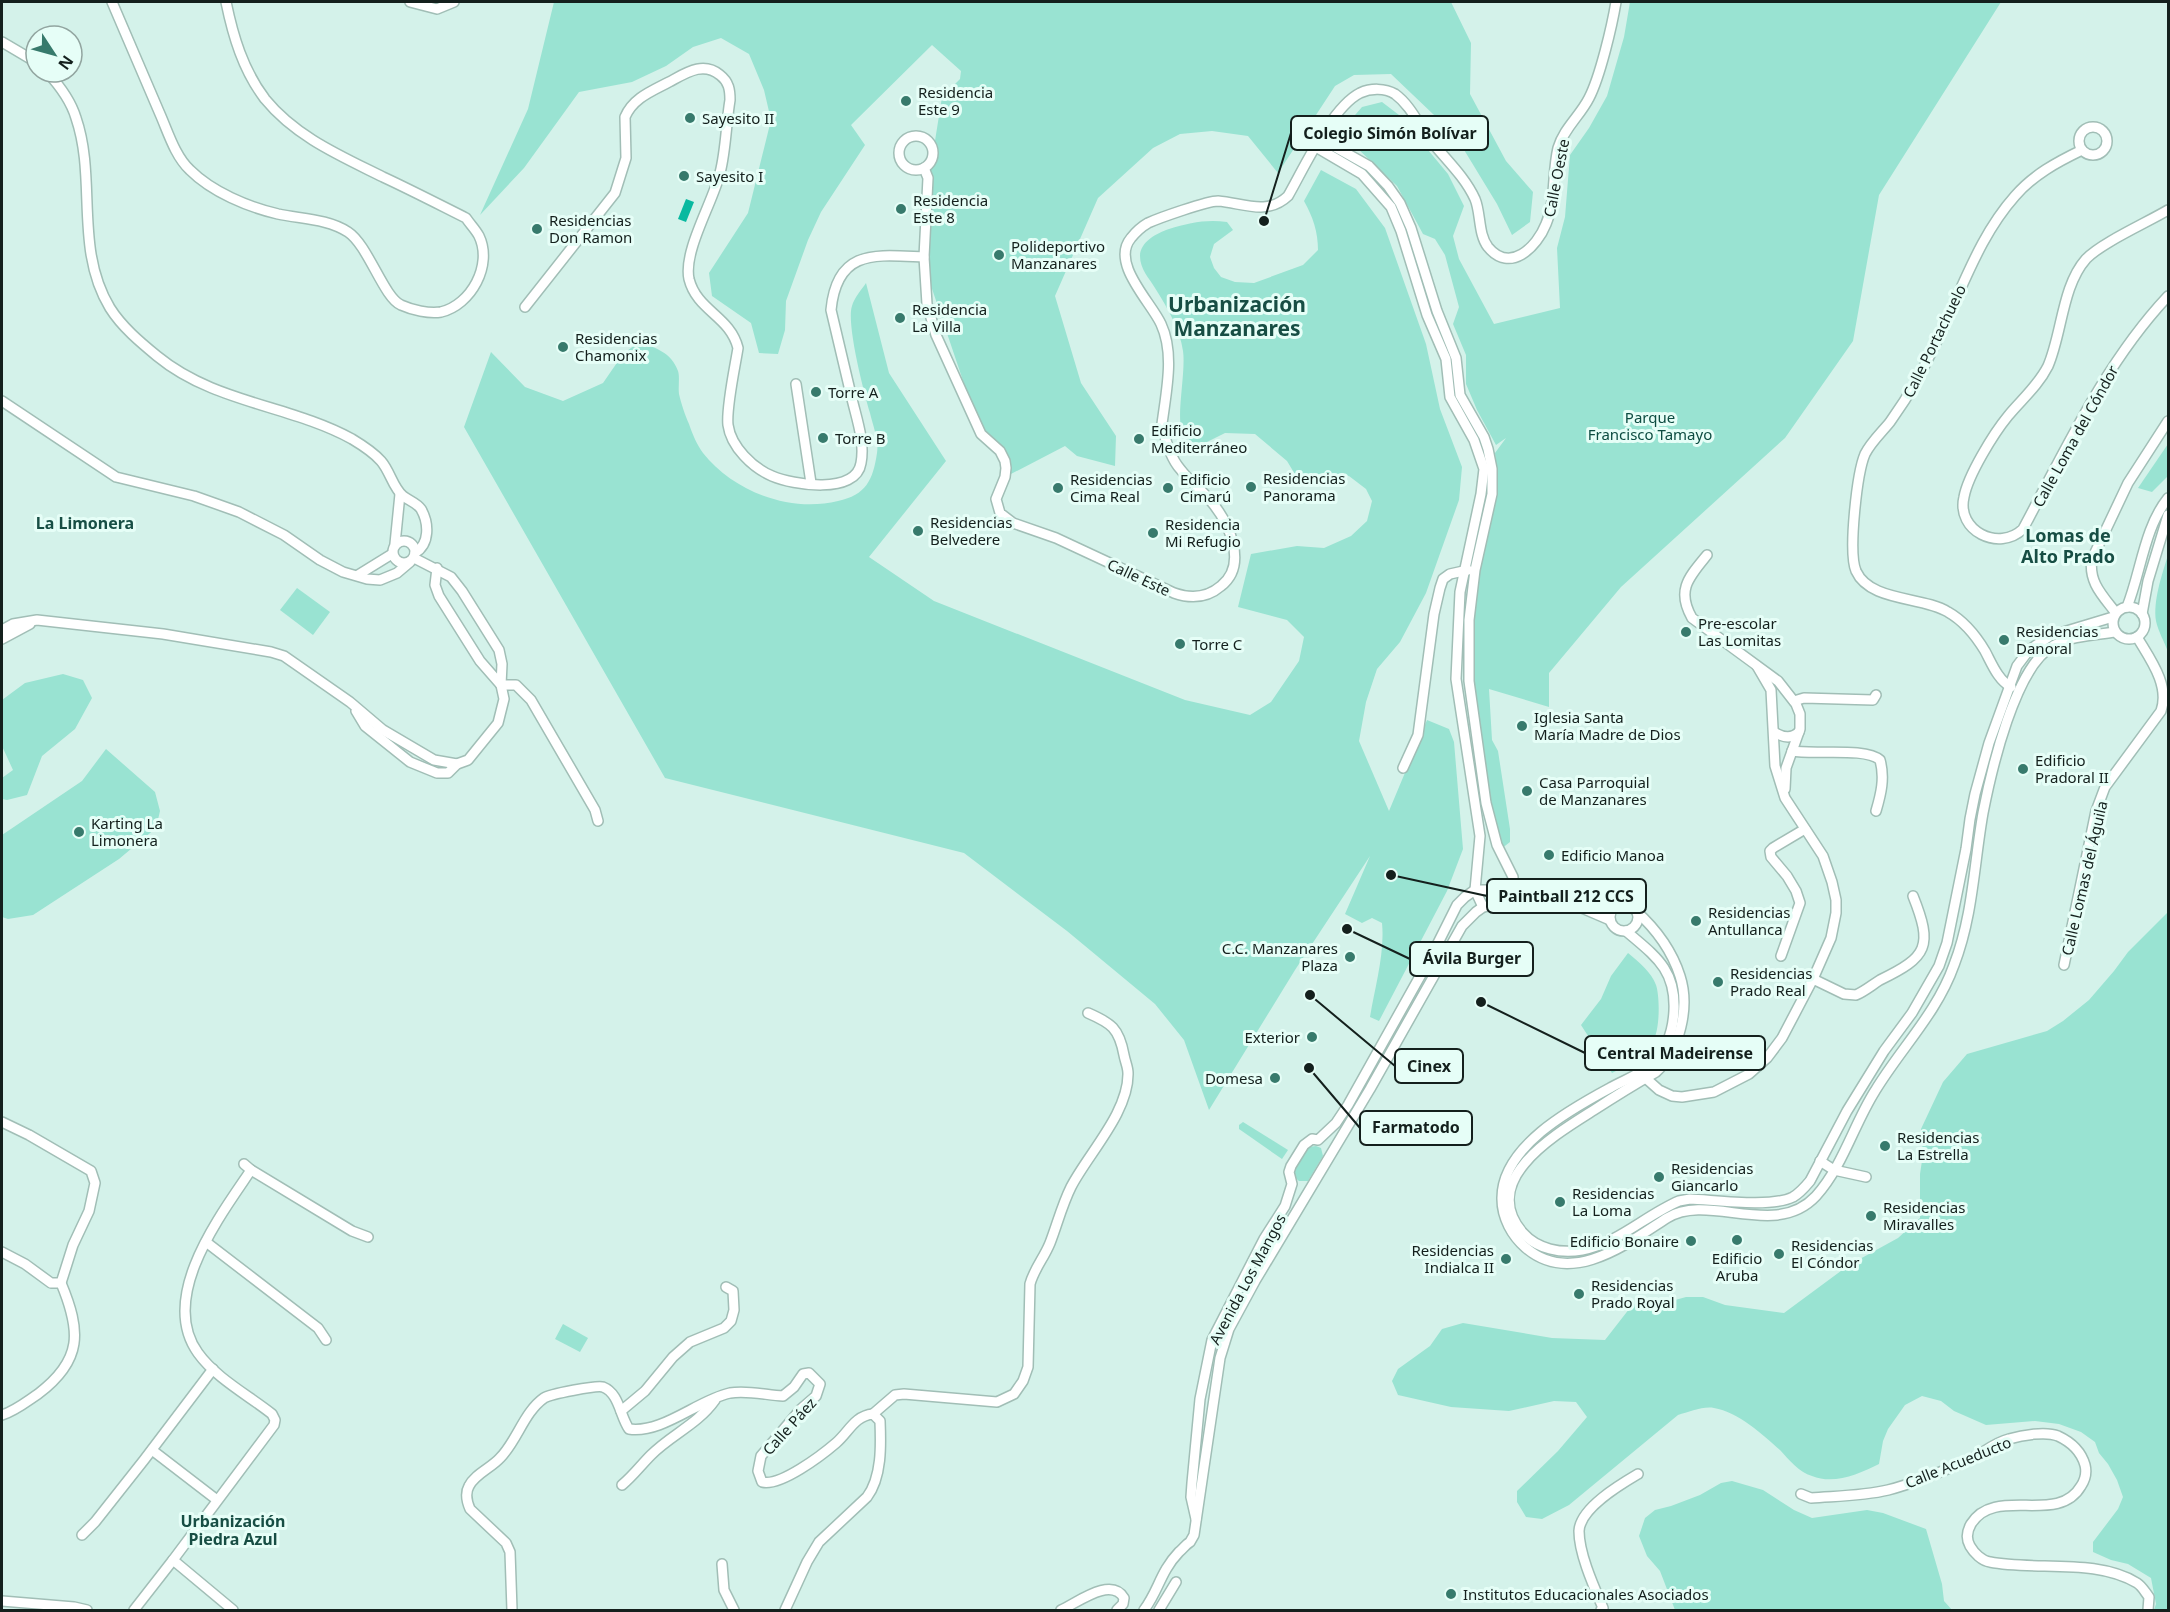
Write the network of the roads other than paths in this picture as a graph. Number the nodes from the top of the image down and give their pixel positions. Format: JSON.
{"nodes":[{"id":1,"x":112,"y":2,"type":"edge"},
{"id":2,"x":226,"y":2,"type":"edge"},
{"id":3,"x":410,"y":2,"type":"edge"},
{"id":4,"x":454,"y":2,"type":"edge"},
{"id":5,"x":1616,"y":2,"type":"edge"},
{"id":6,"x":2,"y":42,"type":"edge"},
{"id":7,"x":24,"y":55,"type":"edge"},
{"id":8,"x":58,"y":84,"type":"edge"},
{"id":9,"x":1319,"y":143,"type":"junction"},
{"id":10,"x":2082,"y":150,"type":"dead end"},
{"id":11,"x":1339,"y":154,"type":"junction"},
{"id":12,"x":924,"y":168,"type":"dead end"},
{"id":13,"x":2169,"y":210,"type":"edge"},
{"id":14,"x":924,"y":257,"type":"junction"},
{"id":15,"x":2169,"y":296,"type":"edge"},
{"id":16,"x":525,"y":307,"type":"dead end"},
{"id":17,"x":796,"y":384,"type":"dead end"},
{"id":18,"x":2,"y":401,"type":"edge"},
{"id":19,"x":2169,"y":421,"type":"edge"},
{"id":20,"x":811,"y":483,"type":"junction"},
{"id":21,"x":400,"y":494,"type":"junction"},
{"id":22,"x":2169,"y":498,"type":"edge"},
{"id":23,"x":2169,"y":515,"type":"edge"},
{"id":24,"x":394,"y":549,"type":"junction"},
{"id":25,"x":1707,"y":555,"type":"dead end"},
{"id":26,"x":413,"y":557,"type":"junction"},
{"id":27,"x":437,"y":568,"type":"junction"},
{"id":28,"x":1464,"y":569,"type":"junction"},
{"id":29,"x":1475,"y":570,"type":"junction"},
{"id":30,"x":358,"y":575,"type":"junction"},
{"id":31,"x":2127,"y":607,"type":"junction"},
{"id":32,"x":2142,"y":614,"type":"junction"},
{"id":33,"x":2115,"y":615,"type":"junction"},
{"id":34,"x":37,"y":620,"type":"junction"},
{"id":35,"x":2,"y":630,"type":"edge"},
{"id":36,"x":2115,"y":632,"type":"junction"},
{"id":37,"x":2137,"y":637,"type":"junction"},
{"id":38,"x":2,"y":639,"type":"edge"},
{"id":39,"x":1757,"y":666,"type":"junction"},
{"id":40,"x":501,"y":686,"type":"junction"},
{"id":41,"x":2008,"y":687,"type":"junction"},
{"id":42,"x":2019,"y":690,"type":"junction"},
{"id":43,"x":1876,"y":695,"type":"dead end"},
{"id":44,"x":1773,"y":699,"type":"junction"},
{"id":45,"x":1794,"y":701,"type":"junction"},
{"id":46,"x":350,"y":702,"type":"junction"},
{"id":47,"x":1774,"y":732,"type":"junction"},
{"id":48,"x":1799,"y":732,"type":"junction"},
{"id":49,"x":1792,"y":751,"type":"junction"},
{"id":50,"x":458,"y":764,"type":"junction"},
{"id":51,"x":1403,"y":768,"type":"dead end"},
{"id":52,"x":1785,"y":798,"type":"junction"},
{"id":53,"x":1876,"y":811,"type":"dead end"},
{"id":54,"x":598,"y":821,"type":"dead end"},
{"id":55,"x":1805,"y":829,"type":"junction"},
{"id":56,"x":1475,"y":890,"type":"junction"},
{"id":57,"x":1513,"y":896,"type":"junction"},
{"id":58,"x":1913,"y":896,"type":"dead end"},
{"id":59,"x":1617,"y":905,"type":"junction"},
{"id":60,"x":1483,"y":908,"type":"junction"},
{"id":61,"x":1636,"y":911,"type":"junction"},
{"id":62,"x":1610,"y":920,"type":"junction"},
{"id":63,"x":1626,"y":931,"type":"junction"},
{"id":64,"x":1781,"y":956,"type":"dead end"},
{"id":65,"x":2064,"y":965,"type":"dead end"},
{"id":66,"x":1813,"y":979,"type":"junction"},
{"id":67,"x":1088,"y":1013,"type":"dead end"},
{"id":68,"x":1642,"y":1075,"type":"junction"},
{"id":69,"x":2,"y":1122,"type":"edge"},
{"id":70,"x":1318,"y":1140,"type":"junction"},
{"id":71,"x":1334,"y":1149,"type":"junction"},
{"id":72,"x":1820,"y":1161,"type":"junction"},
{"id":73,"x":1834,"y":1170,"type":"junction"},
{"id":74,"x":1866,"y":1177,"type":"dead end"},
{"id":75,"x":1292,"y":1178,"type":"junction"},
{"id":76,"x":1311,"y":1187,"type":"junction"},
{"id":77,"x":368,"y":1236,"type":"dead end"},
{"id":78,"x":206,"y":1242,"type":"junction"},
{"id":79,"x":2,"y":1252,"type":"edge"},
{"id":80,"x":61,"y":1283,"type":"junction"},
{"id":81,"x":726,"y":1287,"type":"dead end"},
{"id":82,"x":326,"y":1340,"type":"dead end"},
{"id":83,"x":213,"y":1369,"type":"junction"},
{"id":84,"x":717,"y":1398,"type":"junction"},
{"id":85,"x":621,"y":1411,"type":"junction"},
{"id":86,"x":873,"y":1414,"type":"junction"},
{"id":87,"x":2,"y":1415,"type":"edge"},
{"id":88,"x":152,"y":1450,"type":"junction"},
{"id":89,"x":1638,"y":1474,"type":"dead end"},
{"id":90,"x":622,"y":1485,"type":"dead end"},
{"id":91,"x":1801,"y":1494,"type":"dead end"},
{"id":92,"x":217,"y":1500,"type":"junction"},
{"id":93,"x":1197,"y":1524,"type":"junction"},
{"id":94,"x":82,"y":1535,"type":"dead end"},
{"id":95,"x":173,"y":1560,"type":"junction"},
{"id":96,"x":722,"y":1564,"type":"dead end"},
{"id":97,"x":1176,"y":1582,"type":"dead end"},
{"id":98,"x":2,"y":1601,"type":"edge"},
{"id":99,"x":87,"y":1611,"type":"edge"},
{"id":100,"x":134,"y":1611,"type":"edge"},
{"id":101,"x":233,"y":1611,"type":"edge"},
{"id":102,"x":512,"y":1611,"type":"edge"},
{"id":103,"x":734,"y":1611,"type":"edge"},
{"id":104,"x":785,"y":1611,"type":"edge"},
{"id":105,"x":1061,"y":1611,"type":"edge"},
{"id":106,"x":1117,"y":1611,"type":"edge"},
{"id":107,"x":1144,"y":1611,"type":"edge"},
{"id":108,"x":1159,"y":1611,"type":"edge"},
{"id":109,"x":1601,"y":1611,"type":"edge"},
{"id":110,"x":2148,"y":1611,"type":"edge"}],
"edges":[{"from":1,"to":2,"type":"street"},
{"from":3,"to":4,"type":"street"},
{"from":5,"to":9,"type":"street","name":"Calle Oeste"},
{"from":6,"to":7,"type":"street"},
{"from":8,"to":21,"type":"street"},
{"from":9,"to":11,"type":"street"},
{"from":9,"to":14,"type":"street","name":"Calle Este"},
{"from":10,"to":41,"type":"street","name":"Calle Portachuelo"},
{"from":11,"to":28,"type":"street"},
{"from":11,"to":29,"type":"street"},
{"from":12,"to":14,"type":"street","name":"Calle Este"},
{"from":13,"to":15,"type":"street","name":"Calle Loma del Cóndor"},
{"from":14,"to":20,"type":"street"},
{"from":16,"to":20,"type":"street"},
{"from":17,"to":20,"type":"street"},
{"from":18,"to":30,"type":"street"},
{"from":19,"to":33,"type":"street"},
{"from":21,"to":24,"type":"street"},
{"from":21,"to":26,"type":"street"},
{"from":22,"to":31,"type":"street"},
{"from":23,"to":32,"type":"street"},
{"from":24,"to":26,"type":"street"},
{"from":24,"to":26,"type":"street"},
{"from":24,"to":30,"type":"street"},
{"from":25,"to":39,"type":"street"},
{"from":26,"to":27,"type":"street"},
{"from":26,"to":30,"type":"street"},
{"from":27,"to":40,"type":"street"},
{"from":27,"to":40,"type":"street"},
{"from":28,"to":29,"type":"street"},
{"from":28,"to":51,"type":"street"},
{"from":28,"to":56,"type":"street"},
{"from":29,"to":57,"type":"street"},
{"from":31,"to":32,"type":"street"},
{"from":31,"to":33,"type":"street"},
{"from":32,"to":37,"type":"street"},
{"from":33,"to":36,"type":"street"},
{"from":33,"to":41,"type":"street"},
{"from":34,"to":35,"type":"street"},
{"from":34,"to":38,"type":"street"},
{"from":34,"to":46,"type":"street"},
{"from":36,"to":37,"type":"street"},
{"from":36,"to":42,"type":"street"},
{"from":37,"to":65,"type":"street","name":"Calle Lomas del Águila"},
{"from":39,"to":44,"type":"street"},
{"from":39,"to":45,"type":"street"},
{"from":40,"to":50,"type":"street"},
{"from":40,"to":54,"type":"street"},
{"from":41,"to":42,"type":"street"},
{"from":41,"to":72,"type":"street"},
{"from":42,"to":73,"type":"street"},
{"from":43,"to":45,"type":"street"},
{"from":44,"to":45,"type":"street"},
{"from":44,"to":47,"type":"street"},
{"from":45,"to":48,"type":"street"},
{"from":46,"to":50,"type":"street"},
{"from":46,"to":50,"type":"street"},
{"from":47,"to":48,"type":"street"},
{"from":47,"to":52,"type":"street"},
{"from":48,"to":49,"type":"street"},
{"from":49,"to":52,"type":"street"},
{"from":49,"to":53,"type":"street"},
{"from":52,"to":55,"type":"street"},
{"from":55,"to":64,"type":"street"},
{"from":55,"to":66,"type":"street"},
{"from":56,"to":57,"type":"street"},
{"from":56,"to":60,"type":"street"},
{"from":56,"to":70,"type":"street","name":"Avenida Los Mangos"},
{"from":57,"to":59,"type":"street"},
{"from":57,"to":60,"type":"street"},
{"from":57,"to":62,"type":"street"},
{"from":58,"to":66,"type":"street"},
{"from":59,"to":61,"type":"street"},
{"from":59,"to":62,"type":"street"},
{"from":60,"to":71,"type":"street","name":"Avenida Los Mangos"},
{"from":61,"to":63,"type":"street"},
{"from":61,"to":68,"type":"street"},
{"from":62,"to":63,"type":"street"},
{"from":63,"to":68,"type":"street"},
{"from":66,"to":68,"type":"street"},
{"from":67,"to":86,"type":"street"},
{"from":68,"to":72,"type":"street"},
{"from":68,"to":73,"type":"street"},
{"from":69,"to":80,"type":"street"},
{"from":70,"to":71,"type":"street"},
{"from":70,"to":75,"type":"street","name":"Avenida Los Mangos"},
{"from":71,"to":76,"type":"street","name":"Avenida Los Mangos"},
{"from":72,"to":73,"type":"street"},
{"from":73,"to":74,"type":"street"},
{"from":75,"to":76,"type":"street"},
{"from":75,"to":93,"type":"street","name":"Avenida Los Mangos"},
{"from":76,"to":93,"type":"street","name":"Avenida Los Mangos"},
{"from":77,"to":78,"type":"street"},
{"from":78,"to":82,"type":"street"},
{"from":78,"to":83,"type":"street"},
{"from":79,"to":80,"type":"street"},
{"from":80,"to":87,"type":"street"},
{"from":81,"to":85,"type":"street"},
{"from":83,"to":88,"type":"street"},
{"from":83,"to":92,"type":"street"},
{"from":84,"to":85,"type":"street","name":"Calle Páez"},
{"from":84,"to":86,"type":"street","name":"Calle Páez"},
{"from":84,"to":90,"type":"street"},
{"from":85,"to":102,"type":"street"},
{"from":86,"to":104,"type":"street"},
{"from":88,"to":92,"type":"street"},
{"from":88,"to":94,"type":"street"},
{"from":89,"to":109,"type":"street"},
{"from":91,"to":110,"type":"street","name":"Calle Acueducto"},
{"from":92,"to":95,"type":"street"},
{"from":93,"to":107,"type":"street","name":"Avenida Los Mangos"},
{"from":95,"to":100,"type":"street"},
{"from":95,"to":101,"type":"street"},
{"from":96,"to":103,"type":"street"},
{"from":97,"to":108,"type":"street"},
{"from":98,"to":99,"type":"street"},
{"from":105,"to":106,"type":"street"}]}
